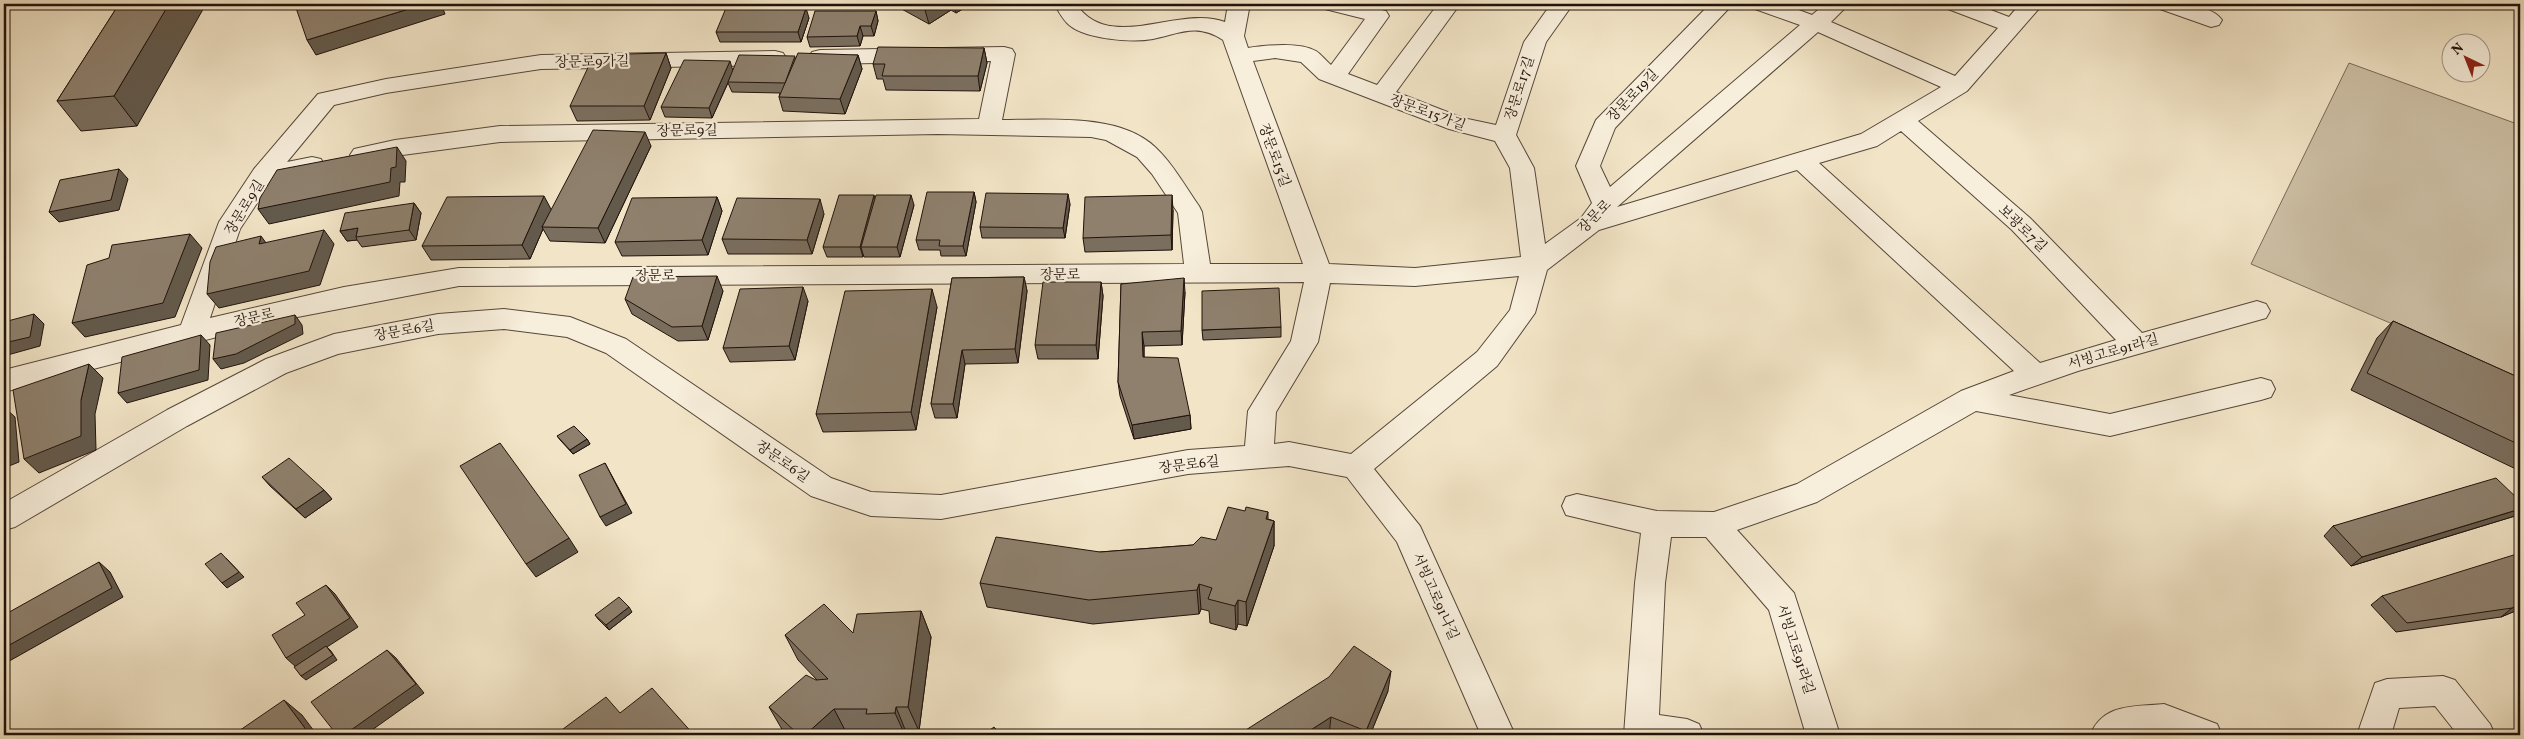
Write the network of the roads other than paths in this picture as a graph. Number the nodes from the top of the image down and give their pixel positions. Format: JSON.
{"nodes":[{"id":1,"x":1065,"y":4,"type":"edge"},
{"id":2,"x":1178,"y":4,"type":"edge"},
{"id":3,"x":1239,"y":4,"type":"edge"},
{"id":4,"x":1333,"y":4,"type":"edge"},
{"id":5,"x":1449,"y":4,"type":"edge"},
{"id":6,"x":1562,"y":4,"type":"edge"},
{"id":7,"x":1722,"y":4,"type":"edge"},
{"id":8,"x":1763,"y":4,"type":"edge"},
{"id":9,"x":1838,"y":4,"type":"edge"},
{"id":10,"x":1956,"y":4,"type":"edge"},
{"id":11,"x":2032,"y":4,"type":"edge"},
{"id":12,"x":2168,"y":4,"type":"edge"},
{"id":13,"x":2211,"y":20,"type":"dead end"},
{"id":14,"x":1815,"y":23,"type":"junction"},
{"id":15,"x":2012,"y":26,"type":"junction"},
{"id":16,"x":1144,"y":32,"type":"junction"},
{"id":17,"x":1236,"y":46,"type":"junction"},
{"id":18,"x":1334,"y":77,"type":"junction"},
{"id":19,"x":1959,"y":86,"type":"junction"},
{"id":20,"x":1382,"y":95,"type":"junction"},
{"id":21,"x":1902,"y":120,"type":"junction"},
{"id":22,"x":989,"y":128,"type":"junction"},
{"id":23,"x":1504,"y":135,"type":"junction"},
{"id":24,"x":1801,"y":160,"type":"junction"},
{"id":25,"x":263,"y":175,"type":"junction"},
{"id":26,"x":1605,"y":204,"type":"junction"},
{"id":27,"x":1590,"y":224,"type":"junction"},
{"id":28,"x":1535,"y":265,"type":"junction"},
{"id":29,"x":1198,"y":274,"type":"junction"},
{"id":30,"x":1319,"y":274,"type":"junction"},
{"id":31,"x":2258,"y":311,"type":"dead end"},
{"id":32,"x":192,"y":332,"type":"junction"},
{"id":33,"x":2137,"y":344,"type":"junction"},
{"id":34,"x":2036,"y":374,"type":"junction"},
{"id":35,"x":4,"y":381,"type":"edge"},
{"id":36,"x":2261,"y":388,"type":"dead end"},
{"id":37,"x":1971,"y":399,"type":"junction"},
{"id":38,"x":1258,"y":456,"type":"junction"},
{"id":39,"x":1356,"y":467,"type":"junction"},
{"id":40,"x":1578,"y":506,"type":"dead end"},
{"id":41,"x":4,"y":518,"type":"edge"},
{"id":42,"x":1657,"y":524,"type":"junction"},
{"id":43,"x":1714,"y":525,"type":"junction"},
{"id":44,"x":1641,"y":732,"type":"edge"},
{"id":45,"x":1498,"y":735,"type":"edge"},
{"id":46,"x":1687,"y":735,"type":"edge"},
{"id":47,"x":1823,"y":735,"type":"edge"},
{"id":48,"x":2107,"y":735,"type":"edge"},
{"id":49,"x":2205,"y":735,"type":"edge"},
{"id":50,"x":2374,"y":735,"type":"edge"},
{"id":51,"x":2478,"y":735,"type":"edge"}],
"edges":[{"from":1,"to":16,"type":"street"},
{"from":2,"to":16,"type":"street"},
{"from":3,"to":17,"type":"street"},
{"from":4,"to":18,"type":"street"},
{"from":5,"to":20,"type":"street","name":"장문로15가길"},
{"from":6,"to":23,"type":"street","name":"장문로17길"},
{"from":7,"to":26,"type":"street","name":"장문로19길"},
{"from":8,"to":14,"type":"street"},
{"from":9,"to":14,"type":"street","name":"장문로"},
{"from":10,"to":15,"type":"street"},
{"from":11,"to":15,"type":"street"},
{"from":12,"to":13,"type":"street"},
{"from":14,"to":19,"type":"street"},
{"from":14,"to":26,"type":"street","name":"장문로"},
{"from":15,"to":19,"type":"street"},
{"from":16,"to":17,"type":"street"},
{"from":17,"to":18,"type":"street","name":"장문로15가길"},
{"from":17,"to":30,"type":"street","name":"장문로15길"},
{"from":18,"to":20,"type":"street","name":"장문로15가길"},
{"from":19,"to":21,"type":"street"},
{"from":20,"to":23,"type":"street","name":"장문로15가길"},
{"from":21,"to":24,"type":"street"},
{"from":21,"to":33,"type":"street","name":"보광로7길"},
{"from":22,"to":25,"type":"street","name":"장문로9길"},
{"from":22,"to":25,"type":"street","name":"장문로9가길"},
{"from":22,"to":29,"type":"street","name":"장문로9길"},
{"from":23,"to":28,"type":"street","name":"장문로17길"},
{"from":24,"to":27,"type":"street"},
{"from":24,"to":34,"type":"street"},
{"from":25,"to":32,"type":"street","name":"장문로9길"},
{"from":26,"to":27,"type":"street","name":"장문로"},
{"from":27,"to":28,"type":"street","name":"장문로"},
{"from":28,"to":30,"type":"street","name":"장문로"},
{"from":28,"to":39,"type":"street"},
{"from":29,"to":30,"type":"street","name":"장문로"},
{"from":29,"to":32,"type":"street","name":"장문로"},
{"from":30,"to":38,"type":"street"},
{"from":31,"to":33,"type":"street","name":"서빙고로91라길"},
{"from":32,"to":35,"type":"street","name":"장문로"},
{"from":33,"to":34,"type":"street","name":"서빙고로91라길"},
{"from":34,"to":37,"type":"street","name":"서빙고로91라길"},
{"from":36,"to":37,"type":"street"},
{"from":37,"to":43,"type":"street","name":"서빙고로91라길"},
{"from":38,"to":39,"type":"street","name":"장문로6길"},
{"from":38,"to":41,"type":"street","name":"장문로6길"},
{"from":39,"to":45,"type":"street","name":"서빙고로91나길"},
{"from":40,"to":42,"type":"street","name":"서빙고로91라길"},
{"from":42,"to":43,"type":"street","name":"서빙고로91라길"},
{"from":42,"to":44,"type":"street"},
{"from":43,"to":47,"type":"street","name":"서빙고로91라길"},
{"from":44,"to":46,"type":"street"},
{"from":48,"to":49,"type":"street"},
{"from":50,"to":51,"type":"street"}]}
